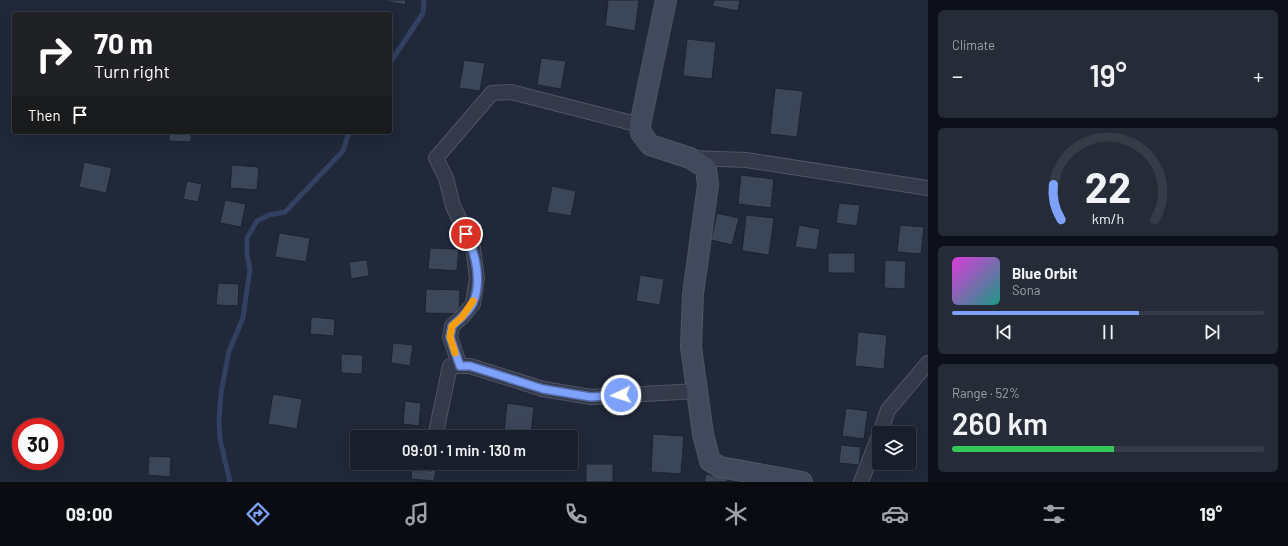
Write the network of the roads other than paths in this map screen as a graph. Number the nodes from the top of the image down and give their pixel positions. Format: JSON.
{"nodes":[{"id":1,"x":666,"y":0,"type":"edge"},
{"id":2,"x":640,"y":125,"type":"junction"},
{"id":3,"x":690,"y":158,"type":"junction"},
{"id":4,"x":928,"y":188,"type":"edge"},
{"id":5,"x":928,"y":363,"type":"edge"},
{"id":6,"x":460,"y":366,"type":"junction"},
{"id":7,"x":697,"y":391,"type":"junction"},
{"id":8,"x":882,"y":426,"type":"edge"},
{"id":9,"x":436,"y":430,"type":"edge"},
{"id":10,"x":872,"y":454,"type":"edge"},
{"id":11,"x":802,"y":482,"type":"edge"},
{"id":12,"x":862,"y":482,"type":"edge"}],
"edges":[{"from":1,"to":2,"type":"street"},
{"from":2,"to":3,"type":"street"},
{"from":2,"to":6,"type":"street"},
{"from":3,"to":4,"type":"street"},
{"from":3,"to":7,"type":"street"},
{"from":5,"to":8,"type":"street"},
{"from":6,"to":7,"type":"street"},
{"from":6,"to":9,"type":"street"},
{"from":7,"to":11,"type":"street"},
{"from":10,"to":12,"type":"street"}]}
